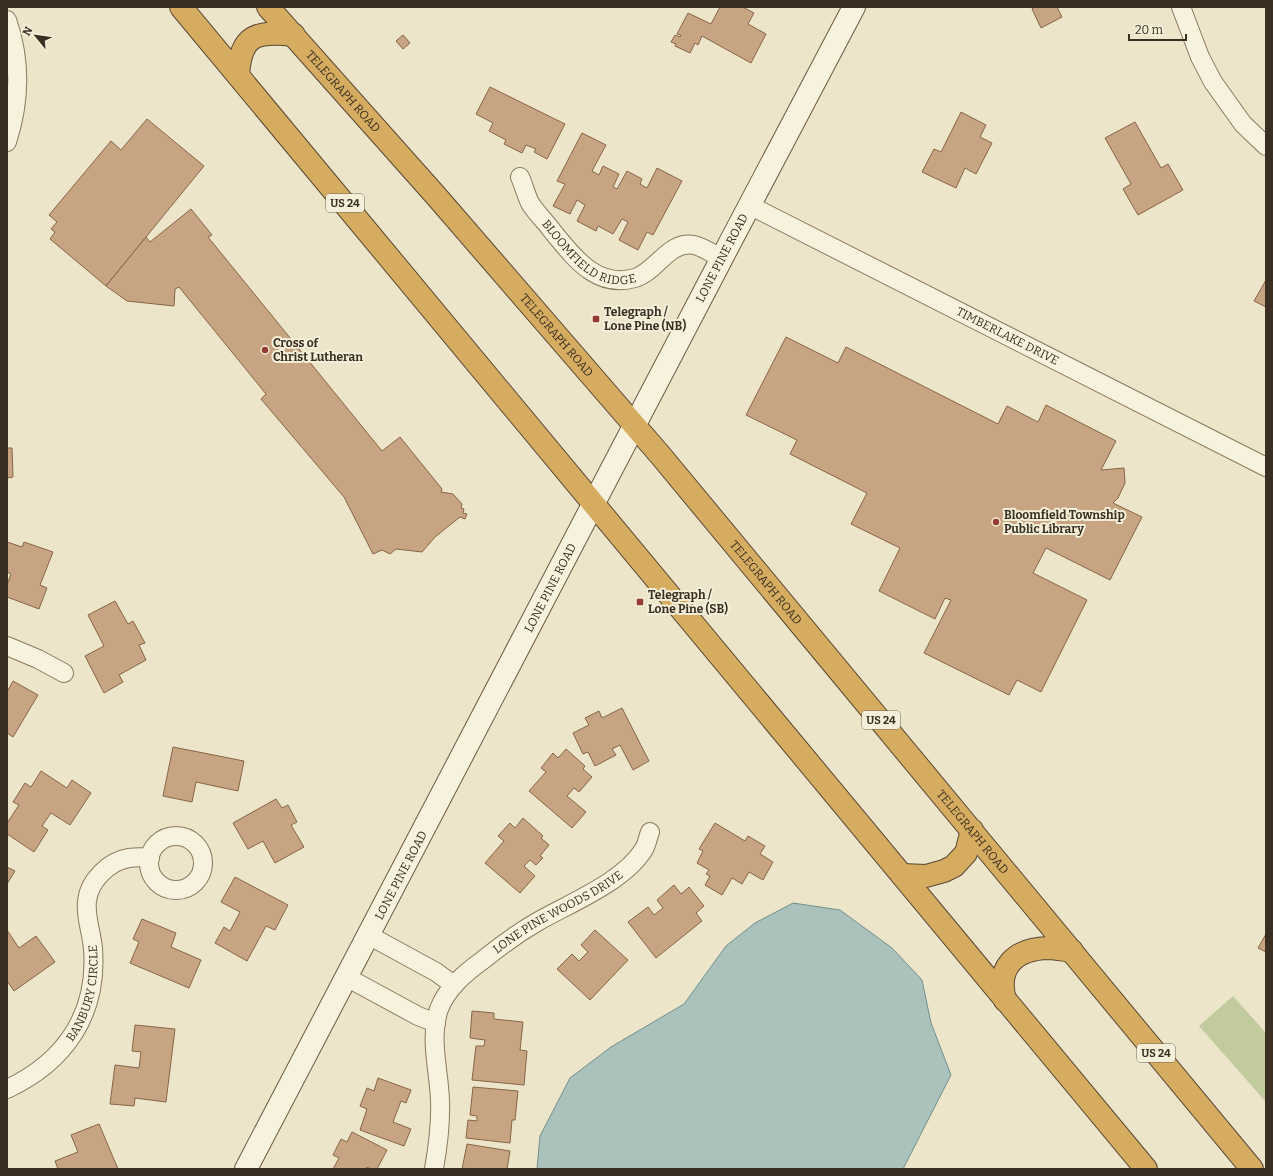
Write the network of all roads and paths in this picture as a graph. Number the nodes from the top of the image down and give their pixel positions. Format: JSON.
{"nodes":[{"id":1,"x":181,"y":7,"type":"edge"},
{"id":2,"x":268,"y":7,"type":"edge"},
{"id":3,"x":854,"y":7,"type":"edge"},
{"id":4,"x":1181,"y":7,"type":"edge"},
{"id":5,"x":7,"y":20,"type":"edge"},
{"id":6,"x":294,"y":36,"type":"junction"},
{"id":7,"x":238,"y":75,"type":"junction"},
{"id":8,"x":7,"y":142,"type":"edge"},
{"id":9,"x":1266,"y":146,"type":"edge"},
{"id":10,"x":520,"y":177,"type":"dead end"},
{"id":11,"x":749,"y":205,"type":"junction"},
{"id":12,"x":721,"y":258,"type":"junction"},
{"id":13,"x":635,"y":425,"type":"junction"},
{"id":14,"x":1266,"y":467,"type":"edge"},
{"id":15,"x":594,"y":504,"type":"junction"},
{"id":16,"x":7,"y":646,"type":"edge"},
{"id":17,"x":64,"y":673,"type":"dead end"},
{"id":18,"x":972,"y":830,"type":"junction"},
{"id":19,"x":650,"y":832,"type":"dead end"},
{"id":20,"x":150,"y":858,"type":"dead end"},
{"id":21,"x":902,"y":875,"type":"junction"},
{"id":22,"x":370,"y":936,"type":"junction"},
{"id":23,"x":1072,"y":951,"type":"junction"},
{"id":24,"x":348,"y":978,"type":"junction"},
{"id":25,"x":454,"y":984,"type":"junction"},
{"id":26,"x":1005,"y":1000,"type":"junction"},
{"id":27,"x":436,"y":1023,"type":"junction"},
{"id":28,"x":7,"y":1089,"type":"edge"},
{"id":29,"x":246,"y":1169,"type":"edge"},
{"id":30,"x":434,"y":1169,"type":"edge"},
{"id":31,"x":1146,"y":1169,"type":"edge"},
{"id":32,"x":1252,"y":1169,"type":"edge"}],
"edges":[{"from":1,"to":7,"type":"highway","number":"US 24"},
{"from":2,"to":6,"type":"highway","name":"TELEGRAPH ROAD","number":"US 24"},
{"from":3,"to":11,"type":"street","name":"LONE PINE ROAD"},
{"from":4,"to":9,"type":"street"},
{"from":5,"to":8,"type":"street"},
{"from":6,"to":7,"type":"highway"},
{"from":6,"to":13,"type":"highway","name":"TELEGRAPH ROAD","number":"US 24"},
{"from":7,"to":15,"type":"highway","number":"US 24"},
{"from":10,"to":12,"type":"street","name":"BLOOMFIELD RIDGE"},
{"from":11,"to":12,"type":"street","name":"LONE PINE ROAD"},
{"from":11,"to":14,"type":"street","name":"TIMBERLAKE DRIVE"},
{"from":12,"to":13,"type":"street","name":"LONE PINE ROAD"},
{"from":13,"to":15,"type":"street","name":"LONE PINE ROAD"},
{"from":13,"to":18,"type":"highway","name":"TELEGRAPH ROAD","number":"US 24"},
{"from":15,"to":21,"type":"highway","number":"US 24"},
{"from":15,"to":22,"type":"street","name":"LONE PINE ROAD"},
{"from":16,"to":17,"type":"street"},
{"from":18,"to":21,"type":"highway"},
{"from":18,"to":23,"type":"highway","name":"TELEGRAPH ROAD","number":"US 24"},
{"from":19,"to":25,"type":"street","name":"LONE PINE WOODS DRIVE"},
{"from":20,"to":28,"type":"street","name":"BANBURY CIRCLE"},
{"from":21,"to":26,"type":"highway","number":"US 24"},
{"from":22,"to":24,"type":"street","name":"LONE PINE ROAD"},
{"from":22,"to":25,"type":"street"},
{"from":23,"to":26,"type":"highway"},
{"from":23,"to":32,"type":"highway","name":"TELEGRAPH ROAD","number":"US 24"},
{"from":24,"to":27,"type":"street"},
{"from":24,"to":29,"type":"street","name":"LONE PINE ROAD"},
{"from":25,"to":27,"type":"street","name":"LONE PINE WOODS DRIVE"},
{"from":26,"to":31,"type":"highway","number":"US 24"},
{"from":27,"to":30,"type":"street","name":"LONE PINE WOODS DRIVE"}]}
